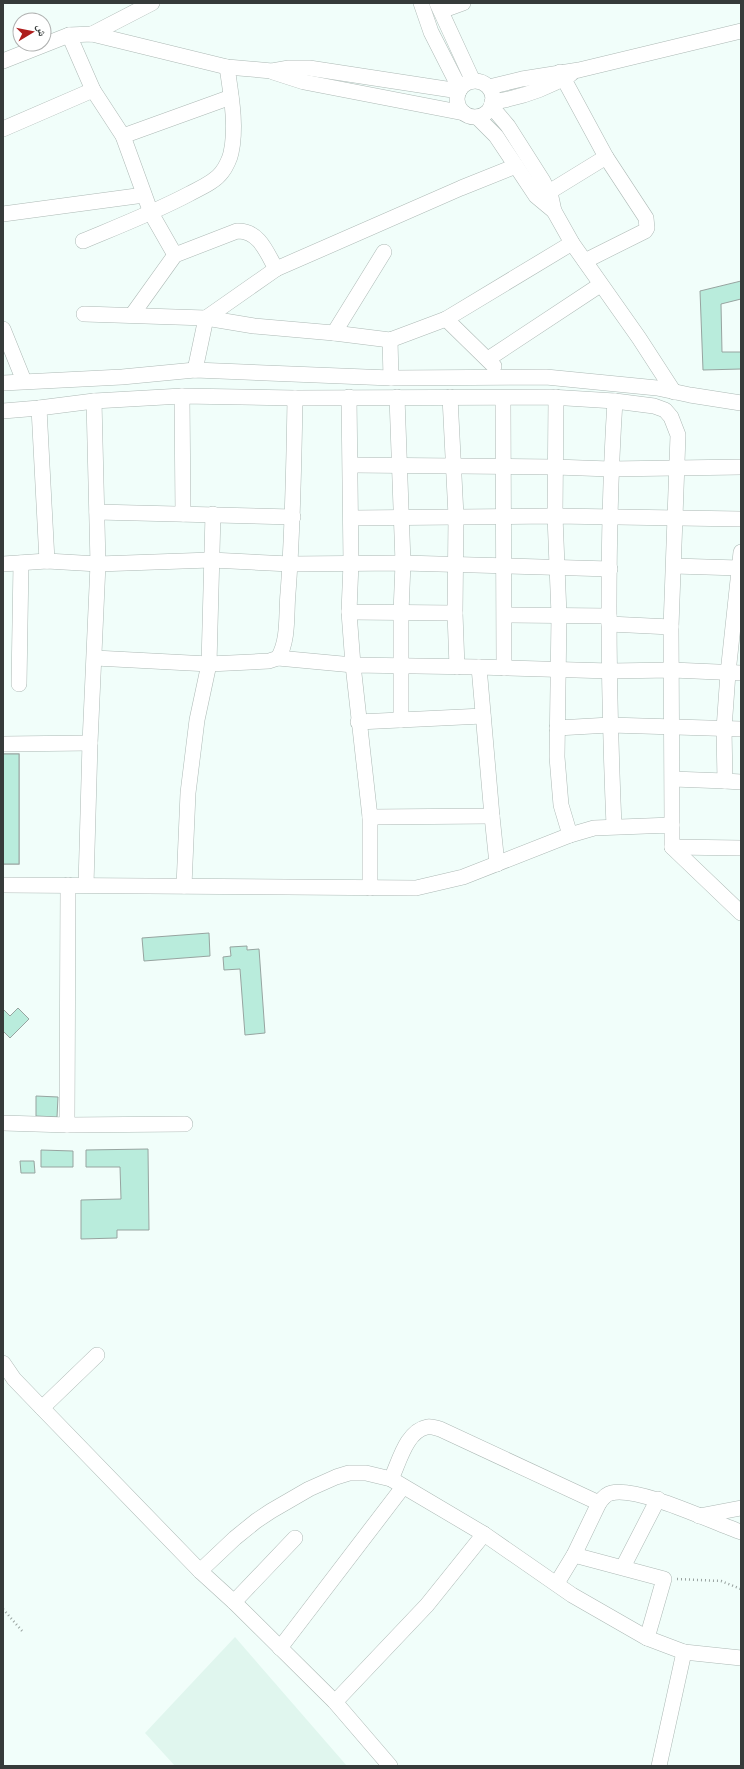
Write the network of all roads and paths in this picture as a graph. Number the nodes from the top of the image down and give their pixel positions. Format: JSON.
{"nodes":[{"id":1,"x":152,"y":3,"type":"edge"},
{"id":2,"x":421,"y":3,"type":"edge"},
{"id":3,"x":463,"y":3,"type":"edge"},
{"id":4,"x":439,"y":7,"type":"edge"},
{"id":5,"x":741,"y":32,"type":"edge"},
{"id":6,"x":92,"y":34,"type":"junction"},
{"id":7,"x":69,"y":35,"type":"junction"},
{"id":8,"x":3,"y":61,"type":"edge"},
{"id":9,"x":227,"y":68,"type":"junction"},
{"id":10,"x":272,"y":71,"type":"junction"},
{"id":11,"x":562,"y":76,"type":"junction"},
{"id":12,"x":473,"y":80,"type":"junction"},
{"id":13,"x":488,"y":87,"type":"junction"},
{"id":14,"x":94,"y":90,"type":"junction"},
{"id":15,"x":459,"y":90,"type":"junction"},
{"id":16,"x":231,"y":97,"type":"junction"},
{"id":17,"x":492,"y":104,"type":"junction"},
{"id":18,"x":471,"y":115,"type":"junction"},
{"id":19,"x":3,"y":129,"type":"edge"},
{"id":20,"x":123,"y":136,"type":"junction"},
{"id":21,"x":606,"y":157,"type":"junction"},
{"id":22,"x":516,"y":166,"type":"junction"},
{"id":23,"x":549,"y":192,"type":"junction"},
{"id":24,"x":144,"y":195,"type":"junction"},
{"id":25,"x":554,"y":211,"type":"junction"},
{"id":26,"x":151,"y":213,"type":"junction"},
{"id":27,"x":3,"y":214,"type":"edge"},
{"id":28,"x":83,"y":241,"type":"dead end"},
{"id":29,"x":572,"y":243,"type":"junction"},
{"id":30,"x":384,"y":252,"type":"dead end"},
{"id":31,"x":175,"y":255,"type":"junction"},
{"id":32,"x":585,"y":261,"type":"junction"},
{"id":33,"x":276,"y":269,"type":"junction"},
{"id":34,"x":600,"y":284,"type":"junction"},
{"id":35,"x":84,"y":314,"type":"dead end"},
{"id":36,"x":132,"y":315,"type":"junction"},
{"id":37,"x":206,"y":318,"type":"junction"},
{"id":38,"x":446,"y":319,"type":"junction"},
{"id":39,"x":3,"y":329,"type":"edge"},
{"id":40,"x":334,"y":333,"type":"junction"},
{"id":41,"x":390,"y":340,"type":"junction"},
{"id":42,"x":488,"y":359,"type":"junction"},
{"id":43,"x":196,"y":370,"type":"junction"},
{"id":44,"x":503,"y":377,"type":"junction"},
{"id":45,"x":391,"y":378,"type":"junction"},
{"id":46,"x":24,"y":381,"type":"junction"},
{"id":47,"x":3,"y":383,"type":"edge"},
{"id":48,"x":674,"y":392,"type":"junction"},
{"id":49,"x":182,"y":396,"type":"junction"},
{"id":50,"x":348,"y":397,"type":"junction"},
{"id":51,"x":397,"y":397,"type":"junction"},
{"id":52,"x":450,"y":397,"type":"junction"},
{"id":53,"x":295,"y":398,"type":"junction"},
{"id":54,"x":503,"y":398,"type":"junction"},
{"id":55,"x":556,"y":398,"type":"junction"},
{"id":56,"x":94,"y":401,"type":"junction"},
{"id":57,"x":615,"y":401,"type":"junction"},
{"id":58,"x":741,"y":403,"type":"edge"},
{"id":59,"x":39,"y":408,"type":"junction"},
{"id":60,"x":3,"y":411,"type":"edge"},
{"id":61,"x":351,"y":465,"type":"junction"},
{"id":62,"x":401,"y":465,"type":"junction"},
{"id":63,"x":453,"y":466,"type":"junction"},
{"id":64,"x":502,"y":467,"type":"junction"},
{"id":65,"x":555,"y":467,"type":"junction"},
{"id":66,"x":677,"y":467,"type":"junction"},
{"id":67,"x":741,"y":467,"type":"edge"},
{"id":68,"x":610,"y":469,"type":"junction"},
{"id":69,"x":97,"y":512,"type":"junction"},
{"id":70,"x":183,"y":514,"type":"junction"},
{"id":71,"x":213,"y":514,"type":"junction"},
{"id":72,"x":456,"y":516,"type":"junction"},
{"id":73,"x":503,"y":516,"type":"junction"},
{"id":74,"x":555,"y":516,"type":"junction"},
{"id":75,"x":610,"y":516,"type":"junction"},
{"id":76,"x":292,"y":517,"type":"junction"},
{"id":77,"x":402,"y":517,"type":"junction"},
{"id":78,"x":676,"y":517,"type":"junction"},
{"id":79,"x":351,"y":518,"type":"junction"},
{"id":80,"x":741,"y":519,"type":"edge"},
{"id":81,"x":741,"y":552,"type":"edge"},
{"id":82,"x":211,"y":560,"type":"junction"},
{"id":83,"x":46,"y":561,"type":"junction"},
{"id":84,"x":352,"y":562,"type":"junction"},
{"id":85,"x":21,"y":563,"type":"junction"},
{"id":86,"x":403,"y":563,"type":"junction"},
{"id":87,"x":3,"y":564,"type":"edge"},
{"id":88,"x":98,"y":564,"type":"junction"},
{"id":89,"x":290,"y":564,"type":"junction"},
{"id":90,"x":456,"y":565,"type":"junction"},
{"id":91,"x":674,"y":566,"type":"junction"},
{"id":92,"x":503,"y":567,"type":"junction"},
{"id":93,"x":556,"y":568,"type":"junction"},
{"id":94,"x":739,"y":568,"type":"junction"},
{"id":95,"x":610,"y":569,"type":"junction"},
{"id":96,"x":349,"y":612,"type":"junction"},
{"id":97,"x":401,"y":612,"type":"junction"},
{"id":98,"x":455,"y":613,"type":"junction"},
{"id":99,"x":505,"y":615,"type":"junction"},
{"id":100,"x":559,"y":615,"type":"junction"},
{"id":101,"x":609,"y":620,"type":"junction"},
{"id":102,"x":671,"y":627,"type":"junction"},
{"id":103,"x":95,"y":658,"type":"junction"},
{"id":104,"x":278,"y":658,"type":"junction"},
{"id":105,"x":209,"y":664,"type":"junction"},
{"id":106,"x":353,"y":665,"type":"junction"},
{"id":107,"x":402,"y":666,"type":"junction"},
{"id":108,"x":457,"y":667,"type":"junction"},
{"id":109,"x":479,"y":667,"type":"junction"},
{"id":110,"x":504,"y":668,"type":"junction"},
{"id":111,"x":559,"y":669,"type":"junction"},
{"id":112,"x":672,"y":670,"type":"junction"},
{"id":113,"x":610,"y":671,"type":"junction"},
{"id":114,"x":734,"y":673,"type":"edge"},
{"id":115,"x":19,"y":684,"type":"dead end"},
{"id":116,"x":483,"y":716,"type":"junction"},
{"id":117,"x":401,"y":720,"type":"junction"},
{"id":118,"x":358,"y":722,"type":"junction"},
{"id":119,"x":610,"y":725,"type":"junction"},
{"id":120,"x":672,"y":727,"type":"junction"},
{"id":121,"x":557,"y":728,"type":"junction"},
{"id":122,"x":724,"y":729,"type":"junction"},
{"id":123,"x":741,"y":729,"type":"edge"},
{"id":124,"x":90,"y":743,"type":"junction"},
{"id":125,"x":3,"y":744,"type":"edge"},
{"id":126,"x":673,"y":779,"type":"junction"},
{"id":127,"x":725,"y":781,"type":"junction"},
{"id":128,"x":741,"y":782,"type":"edge"},
{"id":129,"x":492,"y":816,"type":"junction"},
{"id":130,"x":370,"y":817,"type":"junction"},
{"id":131,"x":672,"y":825,"type":"junction"},
{"id":132,"x":614,"y":826,"type":"junction"},
{"id":133,"x":570,"y":835,"type":"junction"},
{"id":134,"x":672,"y":847,"type":"junction"},
{"id":135,"x":741,"y":848,"type":"edge"},
{"id":136,"x":497,"y":864,"type":"junction"},
{"id":137,"x":3,"y":885,"type":"edge"},
{"id":138,"x":68,"y":885,"type":"junction"},
{"id":139,"x":86,"y":885,"type":"junction"},
{"id":140,"x":184,"y":886,"type":"junction"},
{"id":141,"x":370,"y":888,"type":"junction"},
{"id":142,"x":741,"y":913,"type":"edge"},
{"id":143,"x":3,"y":1123,"type":"edge"},
{"id":144,"x":185,"y":1124,"type":"dead end"},
{"id":145,"x":67,"y":1125,"type":"junction"},
{"id":146,"x":97,"y":1355,"type":"dead end"},
{"id":147,"x":3,"y":1363,"type":"edge"},
{"id":148,"x":9,"y":1375,"type":"edge"},
{"id":149,"x":42,"y":1408,"type":"junction"},
{"id":150,"x":397,"y":1483,"type":"junction"},
{"id":151,"x":658,"y":1499,"type":"junction"},
{"id":152,"x":599,"y":1503,"type":"junction"},
{"id":153,"x":741,"y":1508,"type":"edge"},
{"id":154,"x":699,"y":1516,"type":"junction"},
{"id":155,"x":741,"y":1532,"type":"edge"},
{"id":156,"x":484,"y":1534,"type":"junction"},
{"id":157,"x":295,"y":1538,"type":"dead end"},
{"id":158,"x":574,"y":1555,"type":"junction"},
{"id":159,"x":623,"y":1567,"type":"junction"},
{"id":160,"x":200,"y":1571,"type":"junction"},
{"id":161,"x":664,"y":1579,"type":"junction"},
{"id":162,"x":557,"y":1583,"type":"junction"},
{"id":163,"x":741,"y":1588,"type":"edge"},
{"id":164,"x":234,"y":1602,"type":"junction"},
{"id":165,"x":3,"y":1609,"type":"edge"},
{"id":166,"x":23,"y":1632,"type":"dead end"},
{"id":167,"x":647,"y":1638,"type":"junction"},
{"id":168,"x":280,"y":1648,"type":"junction"},
{"id":169,"x":684,"y":1652,"type":"junction"},
{"id":170,"x":741,"y":1658,"type":"edge"},
{"id":171,"x":335,"y":1702,"type":"junction"},
{"id":172,"x":390,"y":1766,"type":"edge"},
{"id":173,"x":659,"y":1766,"type":"edge"}],
"edges":[{"from":1,"to":6,"type":"street"},
{"from":2,"to":15,"type":"street"},
{"from":3,"to":4,"type":"street"},
{"from":4,"to":12,"type":"street"},
{"from":5,"to":11,"type":"street"},
{"from":6,"to":7,"type":"street"},
{"from":6,"to":9,"type":"street"},
{"from":7,"to":8,"type":"street"},
{"from":7,"to":14,"type":"street"},
{"from":9,"to":10,"type":"street"},
{"from":9,"to":16,"type":"street"},
{"from":10,"to":15,"type":"street"},
{"from":10,"to":18,"type":"street"},
{"from":11,"to":13,"type":"street"},
{"from":11,"to":17,"type":"street"},
{"from":11,"to":21,"type":"street"},
{"from":12,"to":13,"type":"street"},
{"from":12,"to":15,"type":"street"},
{"from":13,"to":17,"type":"street"},
{"from":14,"to":19,"type":"street"},
{"from":14,"to":20,"type":"street"},
{"from":15,"to":18,"type":"street"},
{"from":16,"to":20,"type":"street"},
{"from":16,"to":26,"type":"street"},
{"from":17,"to":18,"type":"street"},
{"from":17,"to":23,"type":"street"},
{"from":18,"to":22,"type":"street"},
{"from":20,"to":24,"type":"street"},
{"from":21,"to":23,"type":"street"},
{"from":21,"to":32,"type":"street"},
{"from":22,"to":25,"type":"street"},
{"from":22,"to":33,"type":"street"},
{"from":23,"to":25,"type":"street"},
{"from":24,"to":26,"type":"street"},
{"from":24,"to":27,"type":"street"},
{"from":25,"to":29,"type":"street"},
{"from":26,"to":28,"type":"street"},
{"from":26,"to":31,"type":"street"},
{"from":29,"to":32,"type":"street"},
{"from":29,"to":38,"type":"street"},
{"from":30,"to":40,"type":"street"},
{"from":31,"to":33,"type":"street"},
{"from":31,"to":36,"type":"street"},
{"from":32,"to":34,"type":"street"},
{"from":33,"to":37,"type":"street"},
{"from":34,"to":42,"type":"street"},
{"from":34,"to":48,"type":"street"},
{"from":35,"to":36,"type":"street"},
{"from":36,"to":37,"type":"street"},
{"from":37,"to":40,"type":"street"},
{"from":37,"to":43,"type":"street"},
{"from":38,"to":41,"type":"street"},
{"from":38,"to":42,"type":"street"},
{"from":39,"to":46,"type":"street"},
{"from":40,"to":41,"type":"street"},
{"from":41,"to":45,"type":"street"},
{"from":42,"to":44,"type":"street"},
{"from":43,"to":45,"type":"street"},
{"from":43,"to":46,"type":"street"},
{"from":44,"to":45,"type":"street"},
{"from":44,"to":48,"type":"street"},
{"from":46,"to":47,"type":"street"},
{"from":48,"to":58,"type":"street"},
{"from":49,"to":53,"type":"street"},
{"from":49,"to":56,"type":"street"},
{"from":49,"to":70,"type":"street"},
{"from":50,"to":51,"type":"street"},
{"from":50,"to":53,"type":"street"},
{"from":50,"to":61,"type":"street"},
{"from":51,"to":52,"type":"street"},
{"from":51,"to":62,"type":"street"},
{"from":52,"to":54,"type":"street"},
{"from":52,"to":63,"type":"street"},
{"from":53,"to":76,"type":"street"},
{"from":54,"to":55,"type":"street"},
{"from":54,"to":64,"type":"street"},
{"from":55,"to":57,"type":"street"},
{"from":55,"to":65,"type":"street"},
{"from":56,"to":59,"type":"street"},
{"from":56,"to":69,"type":"street"},
{"from":57,"to":66,"type":"street"},
{"from":57,"to":68,"type":"street"},
{"from":59,"to":60,"type":"street"},
{"from":59,"to":83,"type":"street"},
{"from":61,"to":62,"type":"street"},
{"from":61,"to":79,"type":"street"},
{"from":62,"to":63,"type":"street"},
{"from":62,"to":77,"type":"street"},
{"from":63,"to":64,"type":"street"},
{"from":63,"to":72,"type":"street"},
{"from":64,"to":65,"type":"street"},
{"from":64,"to":73,"type":"street"},
{"from":65,"to":68,"type":"street"},
{"from":65,"to":74,"type":"street"},
{"from":66,"to":67,"type":"street"},
{"from":66,"to":68,"type":"street"},
{"from":66,"to":78,"type":"street"},
{"from":68,"to":75,"type":"street"},
{"from":69,"to":70,"type":"street"},
{"from":69,"to":88,"type":"street"},
{"from":70,"to":71,"type":"street"},
{"from":71,"to":76,"type":"street"},
{"from":71,"to":82,"type":"street"},
{"from":72,"to":73,"type":"street"},
{"from":72,"to":77,"type":"street"},
{"from":72,"to":90,"type":"street"},
{"from":73,"to":74,"type":"street"},
{"from":73,"to":92,"type":"street"},
{"from":74,"to":75,"type":"street"},
{"from":74,"to":93,"type":"street"},
{"from":75,"to":78,"type":"street"},
{"from":75,"to":95,"type":"street"},
{"from":76,"to":89,"type":"street"},
{"from":77,"to":79,"type":"street"},
{"from":77,"to":86,"type":"street"},
{"from":78,"to":80,"type":"street"},
{"from":78,"to":91,"type":"street"},
{"from":79,"to":84,"type":"street"},
{"from":81,"to":94,"type":"street"},
{"from":82,"to":88,"type":"street"},
{"from":82,"to":89,"type":"street"},
{"from":82,"to":105,"type":"street"},
{"from":83,"to":85,"type":"street"},
{"from":83,"to":88,"type":"street"},
{"from":84,"to":86,"type":"street"},
{"from":84,"to":89,"type":"street"},
{"from":84,"to":96,"type":"street"},
{"from":85,"to":87,"type":"street"},
{"from":85,"to":115,"type":"street"},
{"from":86,"to":90,"type":"street"},
{"from":86,"to":97,"type":"street"},
{"from":88,"to":103,"type":"street"},
{"from":89,"to":104,"type":"street"},
{"from":90,"to":92,"type":"street"},
{"from":90,"to":98,"type":"street"},
{"from":91,"to":94,"type":"street"},
{"from":91,"to":102,"type":"street"},
{"from":92,"to":93,"type":"street"},
{"from":92,"to":99,"type":"street"},
{"from":93,"to":95,"type":"street"},
{"from":93,"to":100,"type":"street"},
{"from":94,"to":114,"type":"street"},
{"from":95,"to":101,"type":"street"},
{"from":96,"to":97,"type":"street"},
{"from":96,"to":106,"type":"street"},
{"from":97,"to":98,"type":"street"},
{"from":97,"to":107,"type":"street"},
{"from":98,"to":108,"type":"street"},
{"from":99,"to":100,"type":"street"},
{"from":99,"to":110,"type":"street"},
{"from":100,"to":101,"type":"street"},
{"from":100,"to":111,"type":"street"},
{"from":101,"to":102,"type":"street"},
{"from":101,"to":113,"type":"street"},
{"from":102,"to":112,"type":"street"},
{"from":103,"to":105,"type":"street"},
{"from":103,"to":124,"type":"street"},
{"from":104,"to":105,"type":"street"},
{"from":104,"to":106,"type":"street"},
{"from":105,"to":140,"type":"street"},
{"from":106,"to":107,"type":"street"},
{"from":106,"to":118,"type":"street"},
{"from":107,"to":108,"type":"street"},
{"from":107,"to":117,"type":"street"},
{"from":108,"to":109,"type":"street"},
{"from":109,"to":110,"type":"street"},
{"from":109,"to":116,"type":"street"},
{"from":110,"to":111,"type":"street"},
{"from":111,"to":113,"type":"street"},
{"from":111,"to":121,"type":"street"},
{"from":112,"to":113,"type":"street"},
{"from":112,"to":114,"type":"street"},
{"from":112,"to":120,"type":"street"},
{"from":113,"to":119,"type":"street"},
{"from":114,"to":122,"type":"street"},
{"from":116,"to":117,"type":"street"},
{"from":116,"to":129,"type":"street"},
{"from":117,"to":118,"type":"street"},
{"from":118,"to":130,"type":"street"},
{"from":119,"to":120,"type":"street"},
{"from":119,"to":121,"type":"street"},
{"from":119,"to":132,"type":"street"},
{"from":120,"to":122,"type":"street"},
{"from":120,"to":126,"type":"street"},
{"from":121,"to":133,"type":"street"},
{"from":122,"to":123,"type":"street"},
{"from":122,"to":127,"type":"street"},
{"from":124,"to":125,"type":"street"},
{"from":124,"to":139,"type":"street"},
{"from":126,"to":127,"type":"street"},
{"from":126,"to":131,"type":"street"},
{"from":127,"to":128,"type":"street"},
{"from":129,"to":130,"type":"street"},
{"from":129,"to":136,"type":"street"},
{"from":130,"to":141,"type":"street"},
{"from":131,"to":132,"type":"street"},
{"from":131,"to":134,"type":"street"},
{"from":132,"to":133,"type":"street"},
{"from":133,"to":136,"type":"street"},
{"from":134,"to":135,"type":"street"},
{"from":134,"to":142,"type":"street"},
{"from":136,"to":141,"type":"street"},
{"from":137,"to":138,"type":"street"},
{"from":138,"to":139,"type":"street"},
{"from":138,"to":145,"type":"street"},
{"from":139,"to":140,"type":"street"},
{"from":140,"to":141,"type":"street"},
{"from":143,"to":145,"type":"street"},
{"from":144,"to":145,"type":"street"},
{"from":146,"to":149,"type":"street"},
{"from":147,"to":148,"type":"street"},
{"from":148,"to":149,"type":"street"},
{"from":149,"to":160,"type":"street"},
{"from":150,"to":152,"type":"street"},
{"from":150,"to":156,"type":"street"},
{"from":150,"to":160,"type":"street"},
{"from":150,"to":168,"type":"street"},
{"from":151,"to":152,"type":"street"},
{"from":151,"to":154,"type":"street"},
{"from":151,"to":159,"type":"street"},
{"from":152,"to":158,"type":"street"},
{"from":153,"to":154,"type":"street"},
{"from":154,"to":155,"type":"street"},
{"from":156,"to":162,"type":"street"},
{"from":156,"to":171,"type":"street"},
{"from":157,"to":164,"type":"street"},
{"from":158,"to":159,"type":"street"},
{"from":158,"to":162,"type":"street"},
{"from":159,"to":161,"type":"street"},
{"from":160,"to":164,"type":"street"},
{"from":161,"to":163,"type":"path"},
{"from":161,"to":167,"type":"street"},
{"from":162,"to":167,"type":"street"},
{"from":164,"to":168,"type":"street"},
{"from":165,"to":166,"type":"path"},
{"from":167,"to":169,"type":"street"},
{"from":168,"to":171,"type":"street"},
{"from":169,"to":170,"type":"street"},
{"from":169,"to":173,"type":"street"},
{"from":171,"to":172,"type":"street"}]}
